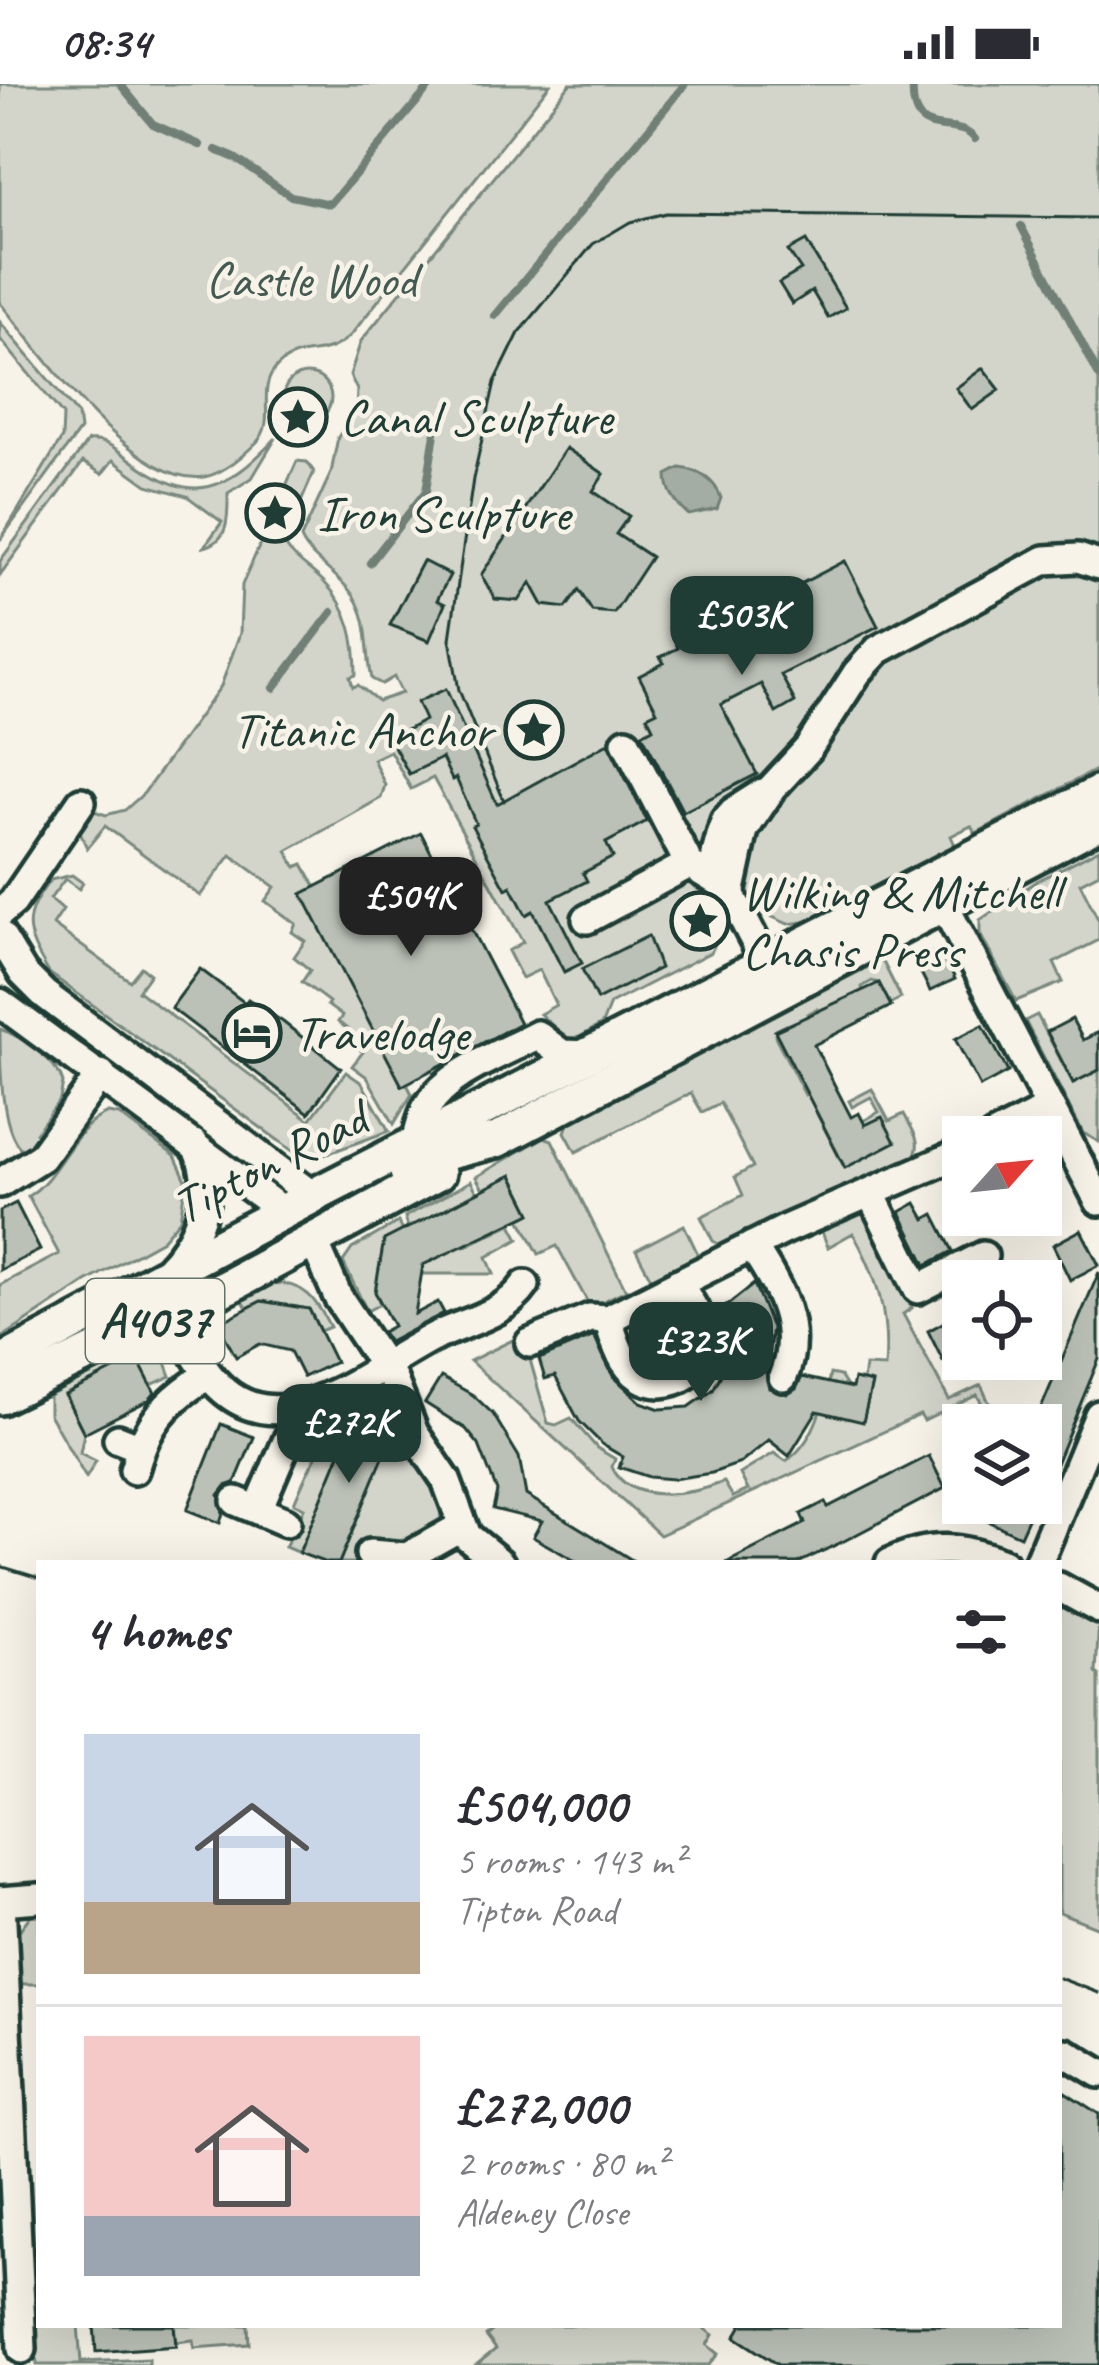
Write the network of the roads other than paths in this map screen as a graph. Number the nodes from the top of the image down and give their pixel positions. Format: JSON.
{"nodes":[{"id":1,"x":1099,"y":565,"type":"edge"},
{"id":2,"x":626,"y":742,"type":"dead end"},
{"id":3,"x":1099,"y":794,"type":"edge"},
{"id":4,"x":81,"y":802,"type":"dead end"},
{"id":5,"x":1099,"y":822,"type":"edge"},
{"id":6,"x":689,"y":864,"type":"junction"},
{"id":7,"x":731,"y":890,"type":"junction"},
{"id":8,"x":936,"y":891,"type":"junction"},
{"id":9,"x":7,"y":907,"type":"edge"},
{"id":10,"x":586,"y":919,"type":"dead end"},
{"id":11,"x":7,"y":946,"type":"edge"},
{"id":12,"x":773,"y":977,"type":"junction"},
{"id":13,"x":0,"y":986,"type":"edge"},
{"id":14,"x":0,"y":1003,"type":"edge"},
{"id":15,"x":101,"y":1074,"type":"junction"},
{"id":16,"x":1050,"y":1108,"type":"junction"},
{"id":17,"x":1034,"y":1116,"type":"edge"},
{"id":18,"x":191,"y":1128,"type":"junction"},
{"id":19,"x":942,"y":1162,"type":"edge"},
{"id":20,"x":1092,"y":1170,"type":"edge"},
{"id":21,"x":0,"y":1183,"type":"edge"},
{"id":22,"x":871,"y":1194,"type":"junction"},
{"id":23,"x":1099,"y":1201,"type":"edge"},
{"id":24,"x":302,"y":1224,"type":"junction"},
{"id":25,"x":752,"y":1246,"type":"junction"},
{"id":26,"x":983,"y":1256,"type":"dead end"},
{"id":27,"x":164,"y":1274,"type":"junction"},
{"id":28,"x":678,"y":1283,"type":"junction"},
{"id":29,"x":525,"y":1285,"type":"dead end"},
{"id":30,"x":608,"y":1319,"type":"junction"},
{"id":31,"x":530,"y":1342,"type":"dead end"},
{"id":32,"x":0,"y":1363,"type":"edge"},
{"id":33,"x":383,"y":1365,"type":"junction"},
{"id":34,"x":789,"y":1365,"type":"dead end"},
{"id":35,"x":0,"y":1397,"type":"edge"},
{"id":36,"x":307,"y":1408,"type":"junction"},
{"id":37,"x":1099,"y":1415,"type":"edge"},
{"id":38,"x":131,"y":1452,"type":"dead end"},
{"id":39,"x":286,"y":1522,"type":"dead end"},
{"id":40,"x":462,"y":1526,"type":"junction"},
{"id":41,"x":370,"y":1554,"type":"dead end"},
{"id":42,"x":496,"y":1560,"type":"edge"},
{"id":43,"x":899,"y":1560,"type":"edge"},
{"id":44,"x":995,"y":1560,"type":"edge"},
{"id":45,"x":1039,"y":1560,"type":"edge"},
{"id":46,"x":1062,"y":1589,"type":"edge"},
{"id":47,"x":1099,"y":1609,"type":"edge"},
{"id":48,"x":36,"y":1898,"type":"edge"},
{"id":49,"x":0,"y":1901,"type":"edge"},
{"id":50,"x":1066,"y":2053,"type":"dead end"},
{"id":51,"x":1099,"y":2073,"type":"edge"},
{"id":52,"x":15,"y":2355,"type":"edge"}],
"edges":[{"from":1,"to":7,"type":"street"},
{"from":2,"to":6,"type":"street"},
{"from":3,"to":8,"type":"main road","name":"Tipton Road","number":"A4037"},
{"from":4,"to":9,"type":"street"},
{"from":5,"to":8,"type":"main road","name":"Tipton Road","number":"A4037"},
{"from":6,"to":7,"type":"street"},
{"from":6,"to":10,"type":"street"},
{"from":7,"to":12,"type":"street"},
{"from":8,"to":12,"type":"main road","name":"Tipton Road","number":"A4037"},
{"from":8,"to":16,"type":"street"},
{"from":9,"to":11,"type":"street"},
{"from":11,"to":13,"type":"street"},
{"from":11,"to":18,"type":"street"},
{"from":12,"to":24,"type":"main road","name":"Tipton Road","number":"A4037"},
{"from":12,"to":24,"type":"main road","name":"Tipton Road","number":"A4037"},
{"from":14,"to":15,"type":"street"},
{"from":15,"to":18,"type":"street"},
{"from":15,"to":21,"type":"street"},
{"from":16,"to":17,"type":"street"},
{"from":16,"to":20,"type":"street"},
{"from":18,"to":24,"type":"street"},
{"from":18,"to":27,"type":"street"},
{"from":19,"to":22,"type":"street"},
{"from":20,"to":23,"type":"street"},
{"from":22,"to":25,"type":"street"},
{"from":22,"to":26,"type":"street"},
{"from":24,"to":27,"type":"main road","name":"Tipton Road","number":"A4037"},
{"from":24,"to":33,"type":"street"},
{"from":24,"to":35,"type":"main road","name":"Tipton Road","number":"A4037"},
{"from":25,"to":28,"type":"street"},
{"from":25,"to":34,"type":"street"},
{"from":27,"to":32,"type":"main road","name":"Tipton Road","number":"A4037"},
{"from":28,"to":30,"type":"street"},
{"from":28,"to":30,"type":"street"},
{"from":29,"to":33,"type":"street"},
{"from":30,"to":31,"type":"street"},
{"from":33,"to":36,"type":"street"},
{"from":33,"to":40,"type":"street"},
{"from":36,"to":38,"type":"street"},
{"from":36,"to":39,"type":"street"},
{"from":37,"to":45,"type":"street"},
{"from":40,"to":41,"type":"street"},
{"from":40,"to":42,"type":"street"},
{"from":43,"to":44,"type":"street"},
{"from":46,"to":47,"type":"street"},
{"from":48,"to":49,"type":"street"},
{"from":49,"to":52,"type":"street"},
{"from":50,"to":51,"type":"street"}]}
